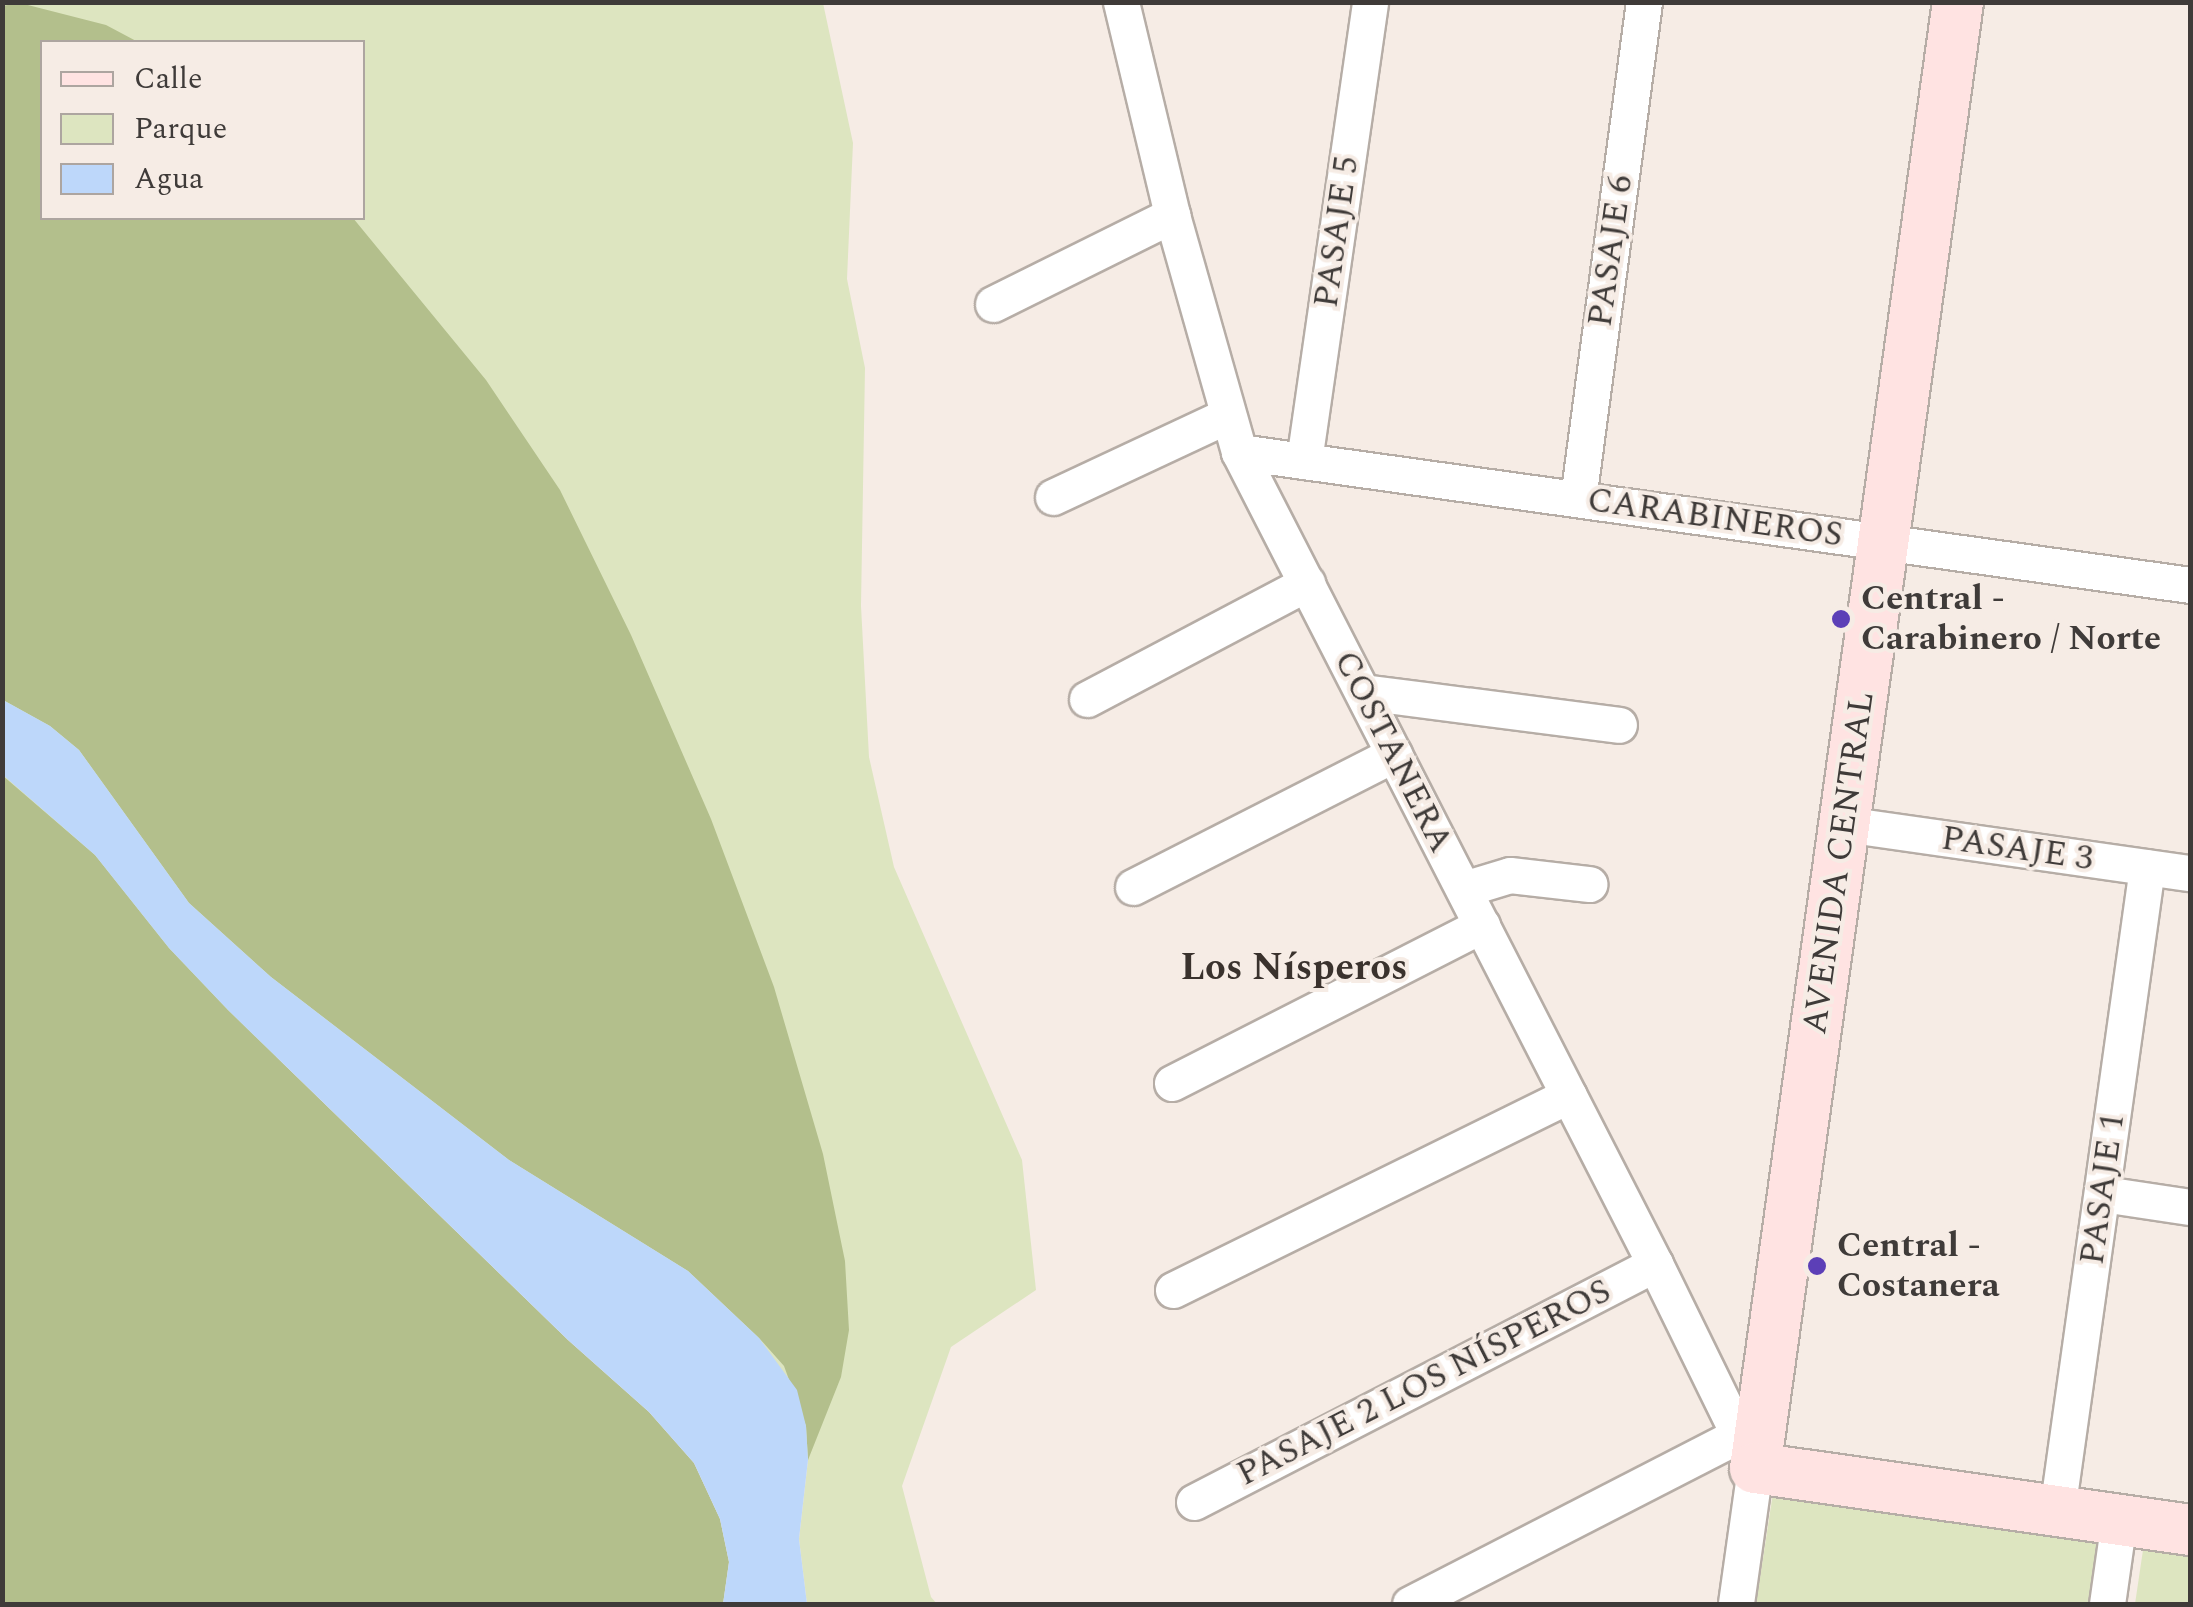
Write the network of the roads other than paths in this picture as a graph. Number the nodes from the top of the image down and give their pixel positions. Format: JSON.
{"nodes":[{"id":1,"x":1121,"y":2,"type":"edge"},
{"id":2,"x":1370,"y":2,"type":"edge"},
{"id":3,"x":1644,"y":2,"type":"edge"},
{"id":4,"x":1958,"y":2,"type":"edge"},
{"id":5,"x":1172,"y":215,"type":"junction"},
{"id":6,"x":993,"y":304,"type":"dead end"},
{"id":7,"x":1226,"y":416,"type":"junction"},
{"id":8,"x":1239,"y":452,"type":"junction"},
{"id":9,"x":1304,"y":461,"type":"junction"},
{"id":10,"x":1053,"y":497,"type":"dead end"},
{"id":11,"x":1578,"y":499,"type":"junction"},
{"id":12,"x":1884,"y":542,"type":"junction"},
{"id":13,"x":2189,"y":576,"type":"edge"},
{"id":14,"x":1307,"y":583,"type":"junction"},
{"id":15,"x":1363,"y":692,"type":"junction"},
{"id":16,"x":1087,"y":698,"type":"dead end"},
{"id":17,"x":1620,"y":725,"type":"dead end"},
{"id":18,"x":1394,"y":754,"type":"junction"},
{"id":19,"x":1844,"y":824,"type":"junction"},
{"id":20,"x":2148,"y":867,"type":"junction"},
{"id":21,"x":2190,"y":874,"type":"edge"},
{"id":22,"x":1590,"y":884,"type":"dead end"},
{"id":23,"x":1134,"y":887,"type":"dead end"},
{"id":24,"x":1464,"y":889,"type":"junction"},
{"id":25,"x":1482,"y":925,"type":"junction"},
{"id":26,"x":1172,"y":1083,"type":"dead end"},
{"id":27,"x":1569,"y":1095,"type":"junction"},
{"id":28,"x":2103,"y":1194,"type":"junction"},
{"id":29,"x":2190,"y":1207,"type":"edge"},
{"id":30,"x":1656,"y":1264,"type":"junction"},
{"id":31,"x":1173,"y":1290,"type":"dead end"},
{"id":32,"x":1747,"y":1452,"type":"junction"},
{"id":33,"x":1194,"y":1502,"type":"dead end"},
{"id":34,"x":2057,"y":1511,"type":"junction"},
{"id":35,"x":2118,"y":1520,"type":"junction"},
{"id":36,"x":2190,"y":1530,"type":"edge"},
{"id":37,"x":1410,"y":1604,"type":"edge"},
{"id":38,"x":1736,"y":1604,"type":"edge"},
{"id":39,"x":2106,"y":1604,"type":"edge"}],
"edges":[{"from":1,"to":5,"type":"street","name":"COSTANERA"},
{"from":2,"to":9,"type":"street","name":"PASAJE 5"},
{"from":3,"to":11,"type":"street","name":"PASAJE 6"},
{"from":4,"to":12,"type":"street","name":"AVENIDA CENTRAL"},
{"from":5,"to":6,"type":"street"},
{"from":5,"to":7,"type":"street","name":"COSTANERA"},
{"from":7,"to":8,"type":"street","name":"COSTANERA"},
{"from":7,"to":10,"type":"street"},
{"from":8,"to":9,"type":"street","name":"CARABINEROS"},
{"from":8,"to":14,"type":"street","name":"COSTANERA"},
{"from":9,"to":11,"type":"street","name":"CARABINEROS"},
{"from":11,"to":12,"type":"street","name":"CARABINEROS"},
{"from":12,"to":13,"type":"street","name":"CARABINEROS"},
{"from":12,"to":19,"type":"street","name":"AVENIDA CENTRAL"},
{"from":14,"to":15,"type":"street","name":"COSTANERA"},
{"from":14,"to":16,"type":"street"},
{"from":15,"to":17,"type":"street"},
{"from":15,"to":18,"type":"street","name":"COSTANERA"},
{"from":18,"to":23,"type":"street"},
{"from":18,"to":24,"type":"street","name":"COSTANERA"},
{"from":19,"to":20,"type":"street","name":"PASAJE 3"},
{"from":19,"to":32,"type":"street","name":"AVENIDA CENTRAL"},
{"from":20,"to":21,"type":"street","name":"PASAJE 3"},
{"from":20,"to":28,"type":"street","name":"PASAJE 1"},
{"from":22,"to":24,"type":"street"},
{"from":24,"to":25,"type":"street","name":"COSTANERA"},
{"from":25,"to":26,"type":"street"},
{"from":25,"to":27,"type":"street","name":"COSTANERA"},
{"from":27,"to":30,"type":"street","name":"COSTANERA"},
{"from":27,"to":31,"type":"street"},
{"from":28,"to":29,"type":"street"},
{"from":28,"to":34,"type":"street","name":"PASAJE 1"},
{"from":30,"to":32,"type":"street","name":"COSTANERA"},
{"from":30,"to":33,"type":"street","name":"PASAJE 2 LOS NÍSPEROS"},
{"from":32,"to":34,"type":"street"},
{"from":32,"to":37,"type":"street"},
{"from":32,"to":38,"type":"street","name":"AVENIDA CENTRAL"},
{"from":34,"to":35,"type":"street"},
{"from":35,"to":36,"type":"street"},
{"from":35,"to":39,"type":"street"}]}
